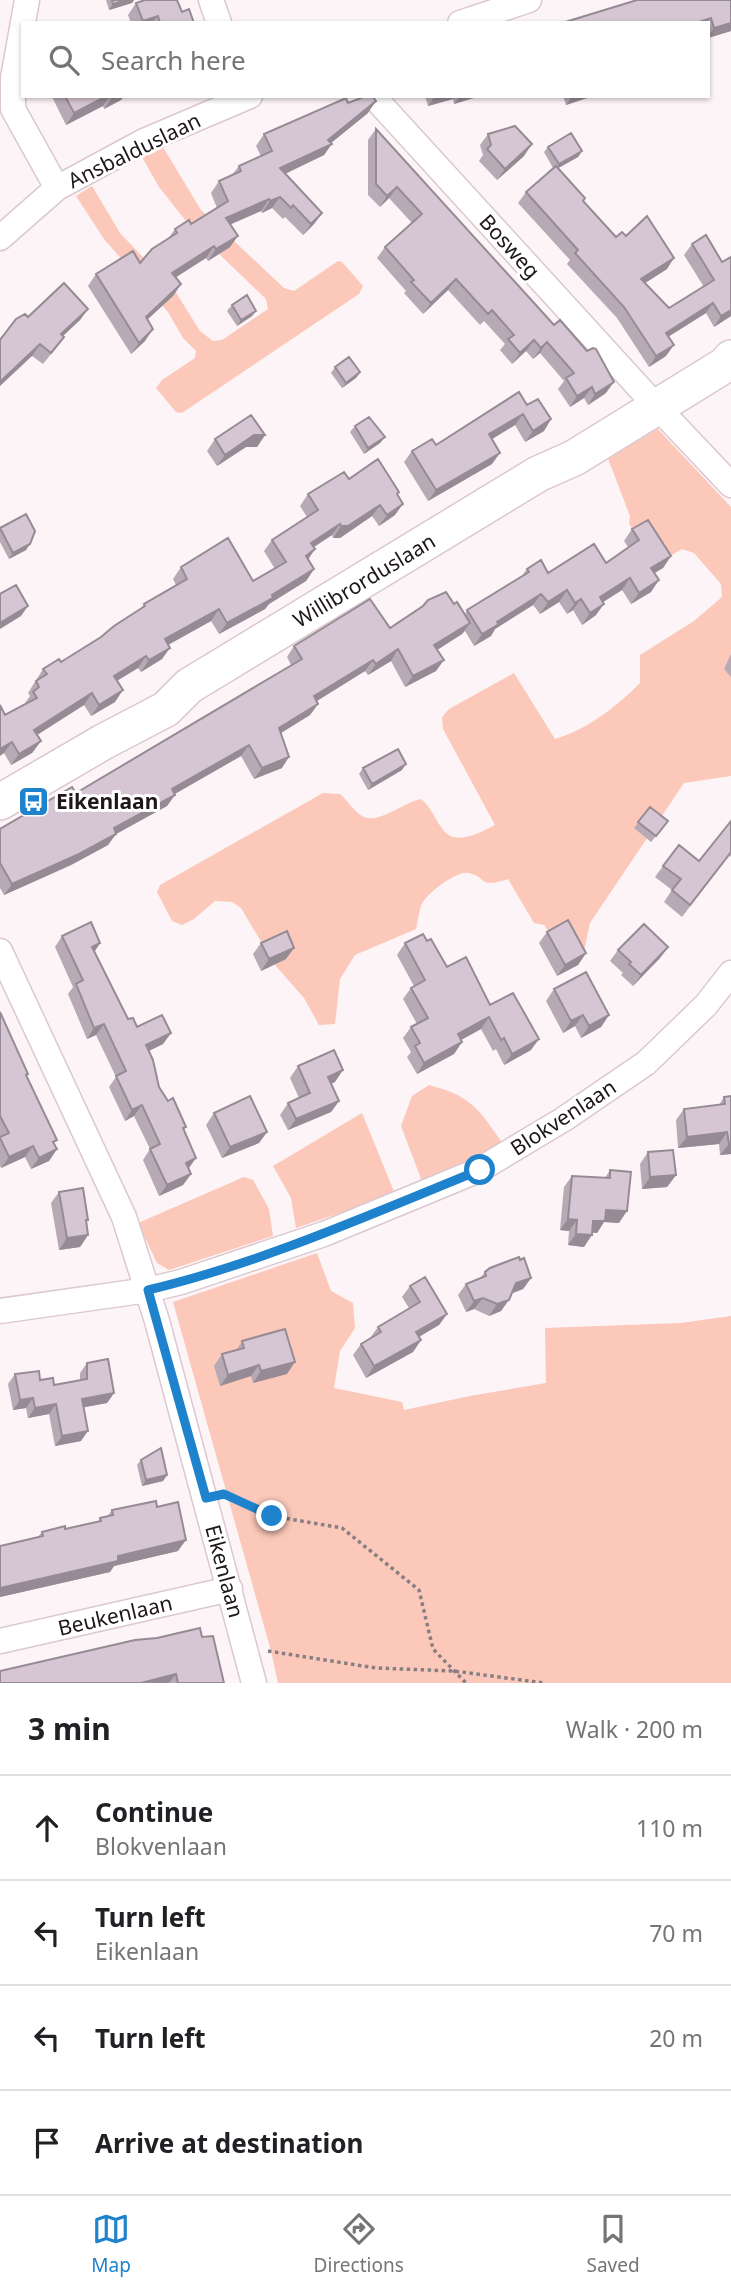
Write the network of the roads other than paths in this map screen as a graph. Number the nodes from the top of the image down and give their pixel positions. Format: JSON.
{"nodes":[{"id":1,"x":27,"y":0,"type":"edge"},
{"id":2,"x":211,"y":0,"type":"edge"},
{"id":3,"x":529,"y":0,"type":"edge"},
{"id":4,"x":23,"y":21,"type":"edge"},
{"id":5,"x":218,"y":21,"type":"edge"},
{"id":6,"x":466,"y":21,"type":"edge"},
{"id":7,"x":21,"y":33,"type":"edge"},
{"id":8,"x":245,"y":98,"type":"edge"},
{"id":9,"x":375,"y":98,"type":"edge"},
{"id":10,"x":57,"y":188,"type":"junction"},
{"id":11,"x":0,"y":238,"type":"edge"},
{"id":12,"x":731,"y":344,"type":"edge"},
{"id":13,"x":731,"y":358,"type":"edge"},
{"id":14,"x":652,"y":401,"type":"junction"},
{"id":15,"x":731,"y":485,"type":"edge"},
{"id":16,"x":0,"y":802,"type":"edge"},
{"id":17,"x":0,"y":951,"type":"edge"},
{"id":18,"x":731,"y":973,"type":"edge"},
{"id":19,"x":148,"y":1290,"type":"junction"},
{"id":20,"x":0,"y":1311,"type":"edge"},
{"id":21,"x":230,"y":1589,"type":"junction"},
{"id":22,"x":0,"y":1641,"type":"edge"},
{"id":23,"x":254,"y":1683,"type":"edge"}],
"edges":[{"from":1,"to":4,"type":"street","name":"Ansbalduslaan"},
{"from":2,"to":5,"type":"street"},
{"from":3,"to":6,"type":"street"},
{"from":7,"to":10,"type":"street","name":"Ansbalduslaan"},
{"from":8,"to":10,"type":"street","name":"Ansbalduslaan"},
{"from":9,"to":14,"type":"street","name":"Bosweg"},
{"from":10,"to":11,"type":"street","name":"Ansbalduslaan"},
{"from":12,"to":14,"type":"main road","name":"Willibrorduslaan"},
{"from":13,"to":14,"type":"main road","name":"Willibrorduslaan"},
{"from":14,"to":15,"type":"street","name":"Bosweg"},
{"from":14,"to":16,"type":"main road","name":"Willibrorduslaan"},
{"from":17,"to":19,"type":"street","name":"Eikenlaan"},
{"from":18,"to":19,"type":"street","name":"Blokvenlaan"},
{"from":19,"to":20,"type":"street","name":"Blokvenlaan"},
{"from":19,"to":21,"type":"street","name":"Eikenlaan"},
{"from":21,"to":22,"type":"street","name":"Beukenlaan"},
{"from":21,"to":23,"type":"street","name":"Eikenlaan"}]}
